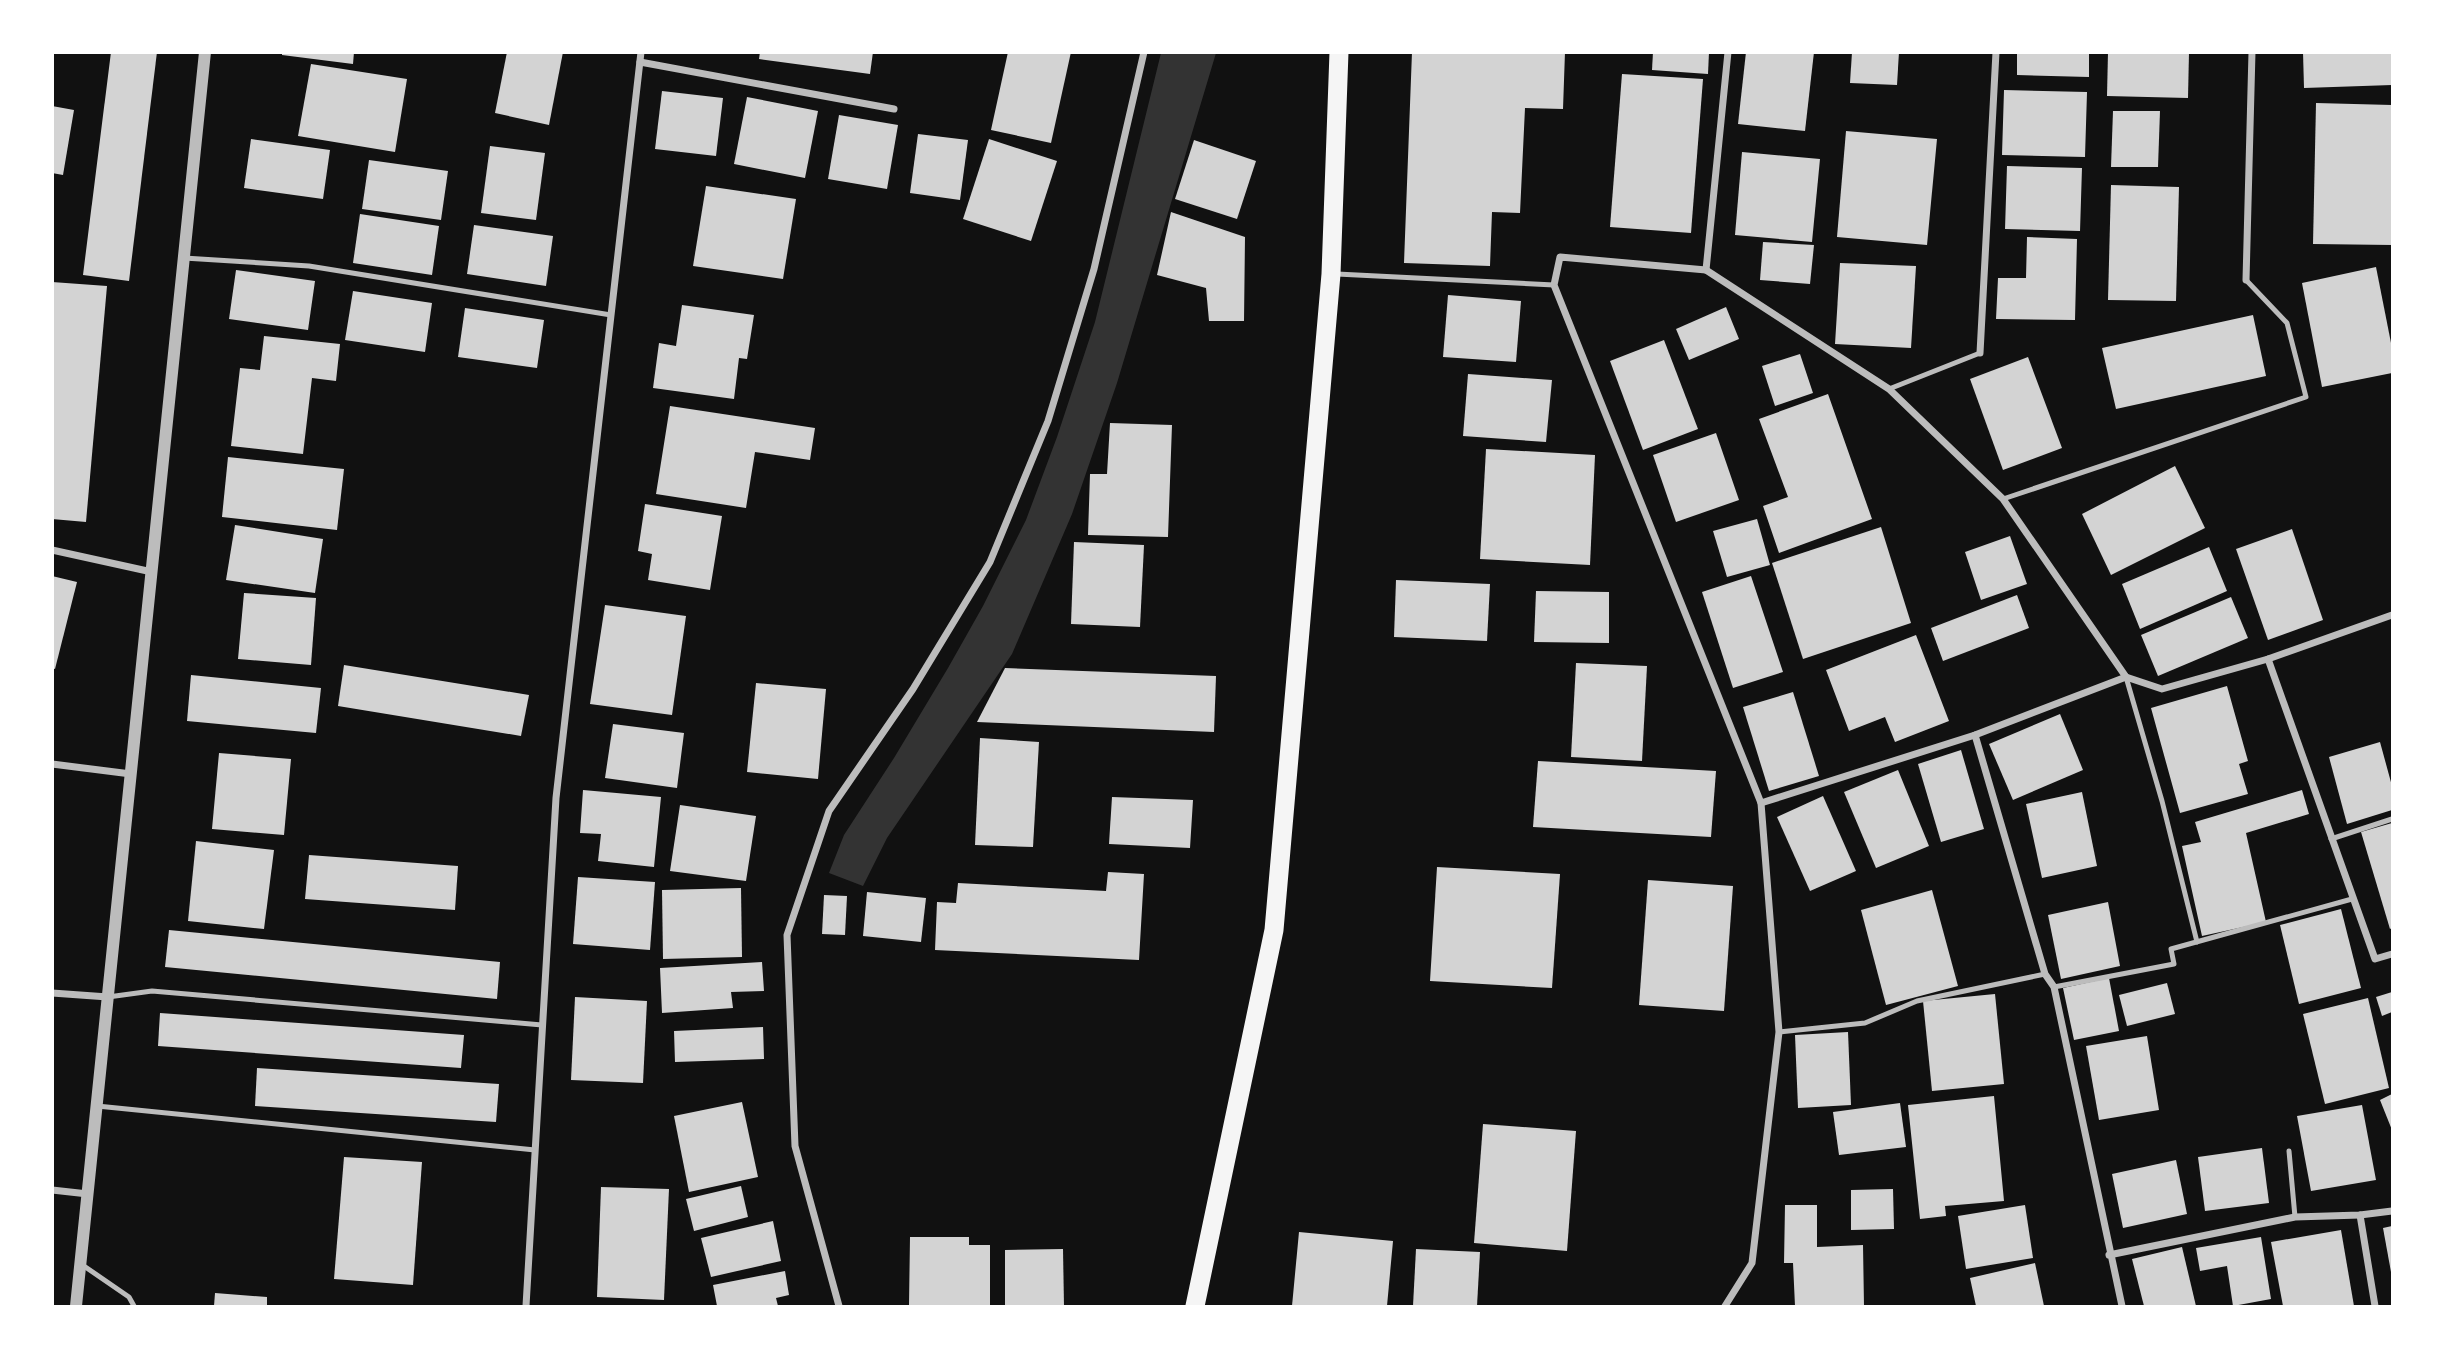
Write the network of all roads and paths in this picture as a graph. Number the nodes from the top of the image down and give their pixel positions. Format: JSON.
{"nodes":[{"id":1,"x":205,"y":52,"type":"edge"},
{"id":2,"x":641,"y":52,"type":"edge"},
{"id":3,"x":1144,"y":52,"type":"edge"},
{"id":4,"x":1339,"y":52,"type":"edge"},
{"id":5,"x":1727,"y":52,"type":"edge"},
{"id":6,"x":1996,"y":52,"type":"edge"},
{"id":7,"x":2252,"y":52,"type":"edge"},
{"id":8,"x":640,"y":62,"type":"junction"},
{"id":9,"x":894,"y":109,"type":"dead end"},
{"id":10,"x":184,"y":258,"type":"junction"},
{"id":11,"x":1706,"y":271,"type":"junction"},
{"id":12,"x":1331,"y":274,"type":"junction"},
{"id":13,"x":2246,"y":280,"type":"joint"},
{"id":14,"x":1554,"y":285,"type":"junction"},
{"id":15,"x":611,"y":316,"type":"junction"},
{"id":16,"x":1980,"y":353,"type":"joint"},
{"id":17,"x":1889,"y":389,"type":"junction"},
{"id":18,"x":2003,"y":499,"type":"junction"},
{"id":19,"x":52,"y":550,"type":"edge"},
{"id":20,"x":152,"y":572,"type":"junction"},
{"id":21,"x":2392,"y":615,"type":"edge"},
{"id":22,"x":2268,"y":659,"type":"junction"},
{"id":23,"x":2126,"y":677,"type":"junction"},
{"id":24,"x":1975,"y":734,"type":"junction"},
{"id":25,"x":52,"y":764,"type":"edge"},
{"id":26,"x":131,"y":774,"type":"junction"},
{"id":27,"x":1761,"y":803,"type":"junction"},
{"id":28,"x":2392,"y":818,"type":"edge"},
{"id":29,"x":2331,"y":839,"type":"junction"},
{"id":30,"x":2352,"y":899,"type":"junction"},
{"id":31,"x":2197,"y":942,"type":"junction"},
{"id":32,"x":2392,"y":954,"type":"edge"},
{"id":33,"x":2045,"y":974,"type":"junction"},
{"id":34,"x":2054,"y":986,"type":"junction"},
{"id":35,"x":52,"y":993,"type":"edge"},
{"id":36,"x":108,"y":997,"type":"junction"},
{"id":37,"x":542,"y":1025,"type":"junction"},
{"id":38,"x":1779,"y":1032,"type":"junction"},
{"id":39,"x":97,"y":1106,"type":"junction"},
{"id":40,"x":535,"y":1150,"type":"junction"},
{"id":41,"x":2289,"y":1151,"type":"dead end"},
{"id":42,"x":52,"y":1190,"type":"edge"},
{"id":43,"x":88,"y":1195,"type":"junction"},
{"id":44,"x":2392,"y":1211,"type":"edge"},
{"id":45,"x":2360,"y":1215,"type":"junction"},
{"id":46,"x":2295,"y":1217,"type":"junction"},
{"id":47,"x":2109,"y":1255,"type":"junction"},
{"id":48,"x":81,"y":1264,"type":"junction"},
{"id":49,"x":76,"y":1307,"type":"edge"},
{"id":50,"x":134,"y":1307,"type":"edge"},
{"id":51,"x":526,"y":1307,"type":"edge"},
{"id":52,"x":839,"y":1307,"type":"edge"},
{"id":53,"x":1195,"y":1307,"type":"edge"},
{"id":54,"x":1725,"y":1307,"type":"edge"},
{"id":55,"x":2122,"y":1307,"type":"edge"},
{"id":56,"x":2375,"y":1307,"type":"edge"}],
"edges":[{"from":1,"to":10,"type":"street"},
{"from":2,"to":8,"type":"street"},
{"from":3,"to":52,"type":"street"},
{"from":4,"to":12,"type":"highway"},
{"from":5,"to":11,"type":"street"},
{"from":6,"to":16,"type":"street"},
{"from":7,"to":13,"type":"street"},
{"from":8,"to":9,"type":"street"},
{"from":8,"to":15,"type":"street"},
{"from":10,"to":15,"type":"lane"},
{"from":10,"to":20,"type":"street"},
{"from":11,"to":14,"type":"street"},
{"from":11,"to":17,"type":"street"},
{"from":12,"to":14,"type":"lane"},
{"from":12,"to":53,"type":"highway"},
{"from":13,"to":18,"type":"lane"},
{"from":14,"to":27,"type":"street"},
{"from":15,"to":37,"type":"street"},
{"from":16,"to":17,"type":"lane"},
{"from":17,"to":18,"type":"street"},
{"from":18,"to":23,"type":"street"},
{"from":19,"to":20,"type":"street"},
{"from":20,"to":26,"type":"street"},
{"from":21,"to":22,"type":"street"},
{"from":22,"to":23,"type":"street"},
{"from":22,"to":29,"type":"street"},
{"from":23,"to":24,"type":"street"},
{"from":23,"to":31,"type":"lane"},
{"from":24,"to":27,"type":"street"},
{"from":24,"to":33,"type":"street"},
{"from":25,"to":26,"type":"street"},
{"from":26,"to":36,"type":"street"},
{"from":27,"to":38,"type":"street"},
{"from":28,"to":29,"type":"lane"},
{"from":29,"to":30,"type":"street"},
{"from":30,"to":31,"type":"lane"},
{"from":30,"to":32,"type":"street"},
{"from":31,"to":34,"type":"lane"},
{"from":33,"to":34,"type":"street"},
{"from":33,"to":38,"type":"lane"},
{"from":34,"to":47,"type":"street"},
{"from":35,"to":36,"type":"street"},
{"from":36,"to":37,"type":"lane"},
{"from":36,"to":39,"type":"street"},
{"from":37,"to":40,"type":"street"},
{"from":38,"to":54,"type":"street"},
{"from":39,"to":40,"type":"lane"},
{"from":39,"to":43,"type":"street"},
{"from":40,"to":51,"type":"street"},
{"from":41,"to":46,"type":"lane"},
{"from":42,"to":43,"type":"street"},
{"from":43,"to":48,"type":"street"},
{"from":44,"to":45,"type":"street"},
{"from":45,"to":46,"type":"street"},
{"from":45,"to":56,"type":"street"},
{"from":46,"to":47,"type":"street"},
{"from":47,"to":55,"type":"street"},
{"from":48,"to":49,"type":"street"},
{"from":48,"to":50,"type":"lane"}]}
